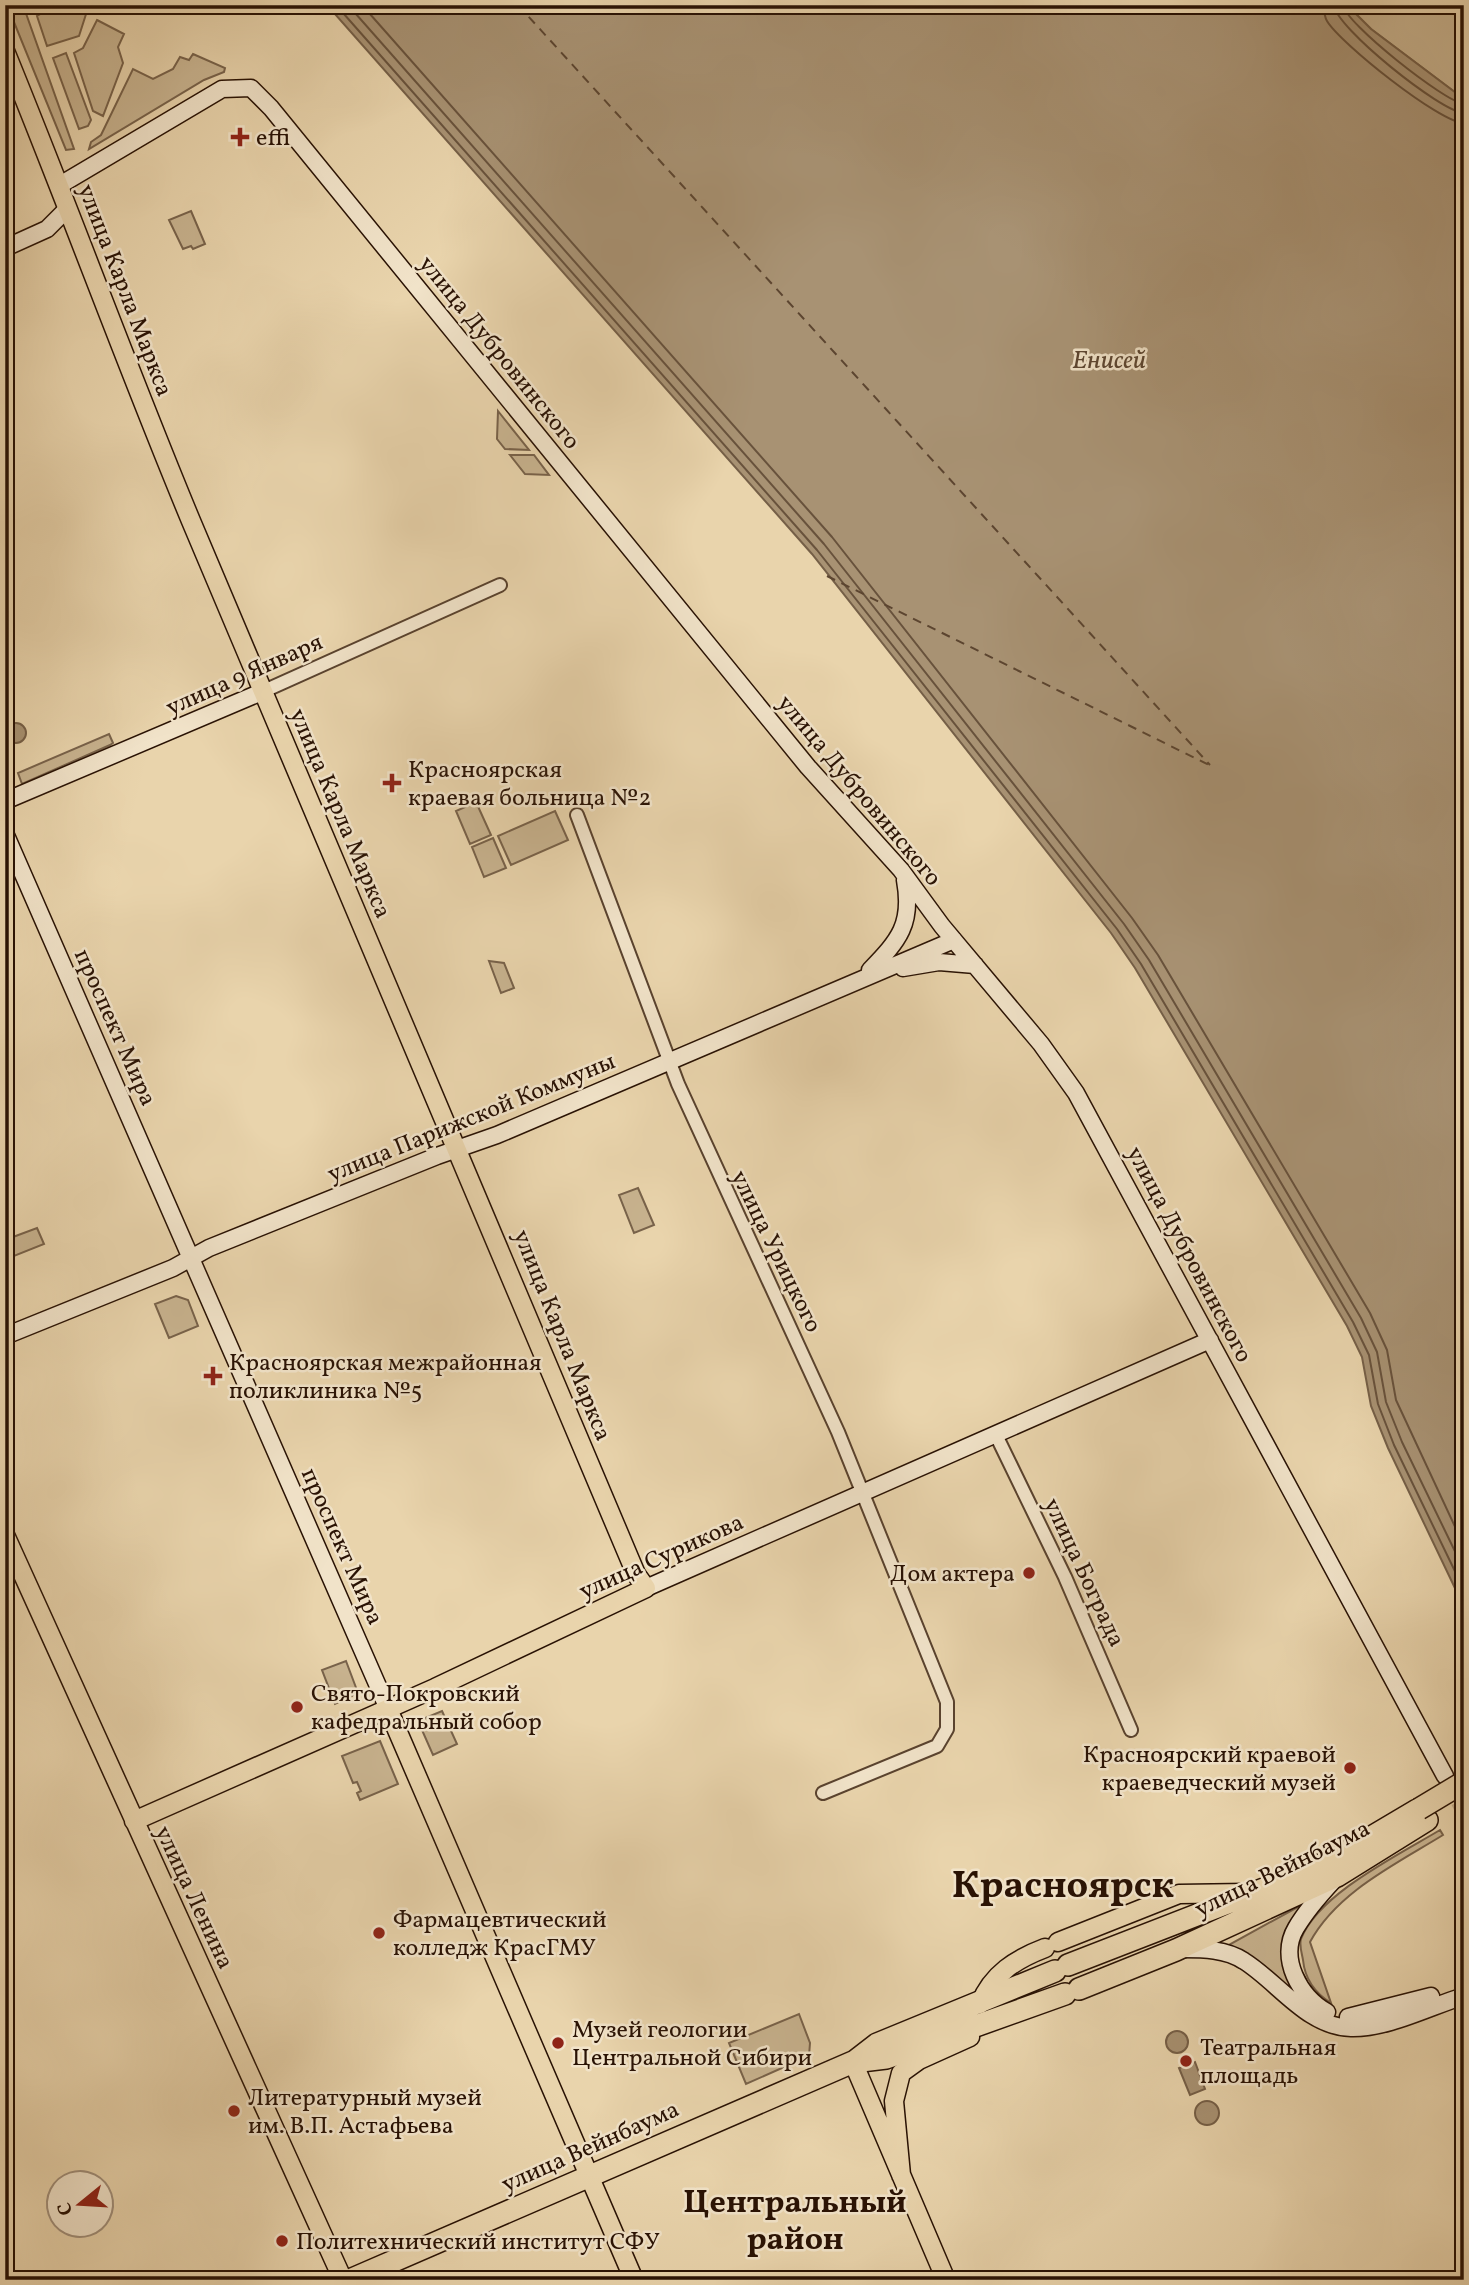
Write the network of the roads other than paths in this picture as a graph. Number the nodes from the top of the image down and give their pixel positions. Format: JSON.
{"nodes":[{"id":1,"x":5,"y":51,"type":"edge"},
{"id":2,"x":60,"y":185,"type":"junction"},
{"id":3,"x":66,"y":210,"type":"junction"},
{"id":4,"x":5,"y":248,"type":"edge"},
{"id":5,"x":500,"y":585,"type":"dead end"},
{"id":6,"x":264,"y":691,"type":"junction"},
{"id":7,"x":5,"y":802,"type":"edge"},
{"id":8,"x":577,"y":815,"type":"dead end"},
{"id":9,"x":5,"y":833,"type":"edge"},
{"id":10,"x":904,"y":874,"type":"junction"},
{"id":11,"x":954,"y":940,"type":"junction"},
{"id":12,"x":975,"y":965,"type":"junction"},
{"id":13,"x":866,"y":975,"type":"junction"},
{"id":14,"x":668,"y":1060,"type":"junction"},
{"id":15,"x":458,"y":1148,"type":"junction"},
{"id":16,"x":191,"y":1257,"type":"junction"},
{"id":17,"x":5,"y":1336,"type":"edge"},
{"id":18,"x":1210,"y":1340,"type":"junction"},
{"id":19,"x":996,"y":1435,"type":"junction"},
{"id":20,"x":864,"y":1493,"type":"junction"},
{"id":21,"x":5,"y":1535,"type":"edge"},
{"id":22,"x":646,"y":1588,"type":"junction"},
{"id":23,"x":387,"y":1709,"type":"junction"},
{"id":24,"x":1131,"y":1730,"type":"dead end"},
{"id":25,"x":1455,"y":1779,"type":"edge"},
{"id":26,"x":823,"y":1793,"type":"dead end"},
{"id":27,"x":1464,"y":1796,"type":"edge"},
{"id":28,"x":1423,"y":1815,"type":"junction"},
{"id":29,"x":134,"y":1821,"type":"junction"},
{"id":30,"x":1337,"y":1876,"type":"junction"},
{"id":31,"x":1250,"y":1893,"type":"junction"},
{"id":32,"x":1176,"y":1950,"type":"junction"},
{"id":33,"x":1464,"y":1985,"type":"edge"},
{"id":34,"x":1464,"y":1996,"type":"edge"},
{"id":35,"x":980,"y":2004,"type":"junction"},
{"id":36,"x":1030,"y":2007,"type":"junction"},
{"id":37,"x":853,"y":2063,"type":"junction"},
{"id":38,"x":589,"y":2175,"type":"junction"},
{"id":39,"x":901,"y":2175,"type":"junction"},
{"id":40,"x":343,"y":2280,"type":"edge"},
{"id":41,"x":349,"y":2280,"type":"edge"},
{"id":42,"x":634,"y":2280,"type":"edge"},
{"id":43,"x":946,"y":2280,"type":"edge"}],
"edges":[{"from":1,"to":2,"type":"main road","name":"улица Карла Маркса"},
{"from":2,"to":3,"type":"main road","name":"улица Карла Маркса"},
{"from":2,"to":10,"type":"main road","name":"улица Дубровинского"},
{"from":3,"to":4,"type":"main road"},
{"from":3,"to":6,"type":"main road","name":"улица Карла Маркса"},
{"from":5,"to":6,"type":"street","name":"улица 9 Января"},
{"from":6,"to":7,"type":"main road","name":"улица 9 Января"},
{"from":6,"to":15,"type":"main road","name":"улица Карла Маркса"},
{"from":8,"to":14,"type":"street","name":"улица Урицкого"},
{"from":9,"to":16,"type":"main road","name":"проспект Мира"},
{"from":10,"to":11,"type":"main road","name":"улица Дубровинского"},
{"from":10,"to":13,"type":"main road"},
{"from":11,"to":12,"type":"main road","name":"улица Дубровинского"},
{"from":11,"to":13,"type":"main road","name":"улица Парижской Коммуны"},
{"from":12,"to":13,"type":"main road"},
{"from":12,"to":18,"type":"main road","name":"улица Дубровинского"},
{"from":13,"to":14,"type":"main road","name":"улица Парижской Коммуны"},
{"from":14,"to":15,"type":"main road","name":"улица Парижской Коммуны"},
{"from":14,"to":20,"type":"street","name":"улица Урицкого"},
{"from":15,"to":16,"type":"main road","name":"улица Парижской Коммуны"},
{"from":15,"to":22,"type":"main road","name":"улица Карла Маркса"},
{"from":16,"to":17,"type":"main road","name":"улица Парижской Коммуны"},
{"from":16,"to":23,"type":"main road","name":"проспект Мира"},
{"from":18,"to":19,"type":"main road","name":"улица Сурикова"},
{"from":18,"to":25,"type":"main road","name":"улица Дубровинского"},
{"from":19,"to":20,"type":"main road","name":"улица Сурикова"},
{"from":19,"to":24,"type":"street","name":"улица Бограда"},
{"from":20,"to":22,"type":"main road","name":"улица Сурикова"},
{"from":20,"to":26,"type":"street","name":"улица Урицкого"},
{"from":21,"to":29,"type":"main road","name":"улица Ленина"},
{"from":22,"to":23,"type":"main road","name":"улица Сурикова"},
{"from":23,"to":29,"type":"main road","name":"улица Сурикова"},
{"from":23,"to":38,"type":"main road","name":"проспект Мира"},
{"from":25,"to":28,"type":"highway","bridge":true},
{"from":27,"to":28,"type":"highway"},
{"from":28,"to":30,"type":"highway","name":"улица Вейнбаума"},
{"from":28,"to":31,"type":"highway","name":"улица Вейнбаума"},
{"from":29,"to":40,"type":"main road","name":"улица Ленина"},
{"from":30,"to":32,"type":"highway","name":"улица Вейнбаума"},
{"from":30,"to":33,"type":"main road"},
{"from":31,"to":35,"type":"highway","name":"улица Вейнбаума"},
{"from":31,"to":35,"type":"main road"},
{"from":32,"to":34,"type":"main road"},
{"from":32,"to":36,"type":"highway","name":"улица Вейнбаума"},
{"from":35,"to":37,"type":"highway","name":"улица Вейнбаума"},
{"from":36,"to":37,"type":"highway","name":"улица Вейнбаума"},
{"from":36,"to":39,"type":"main road"},
{"from":37,"to":38,"type":"highway","name":"улица Вейнбаума"},
{"from":37,"to":39,"type":"main road"},
{"from":38,"to":41,"type":"highway","name":"улица Вейнбаума"},
{"from":38,"to":42,"type":"main road","name":"проспект Мира"},
{"from":39,"to":43,"type":"main road"}]}
